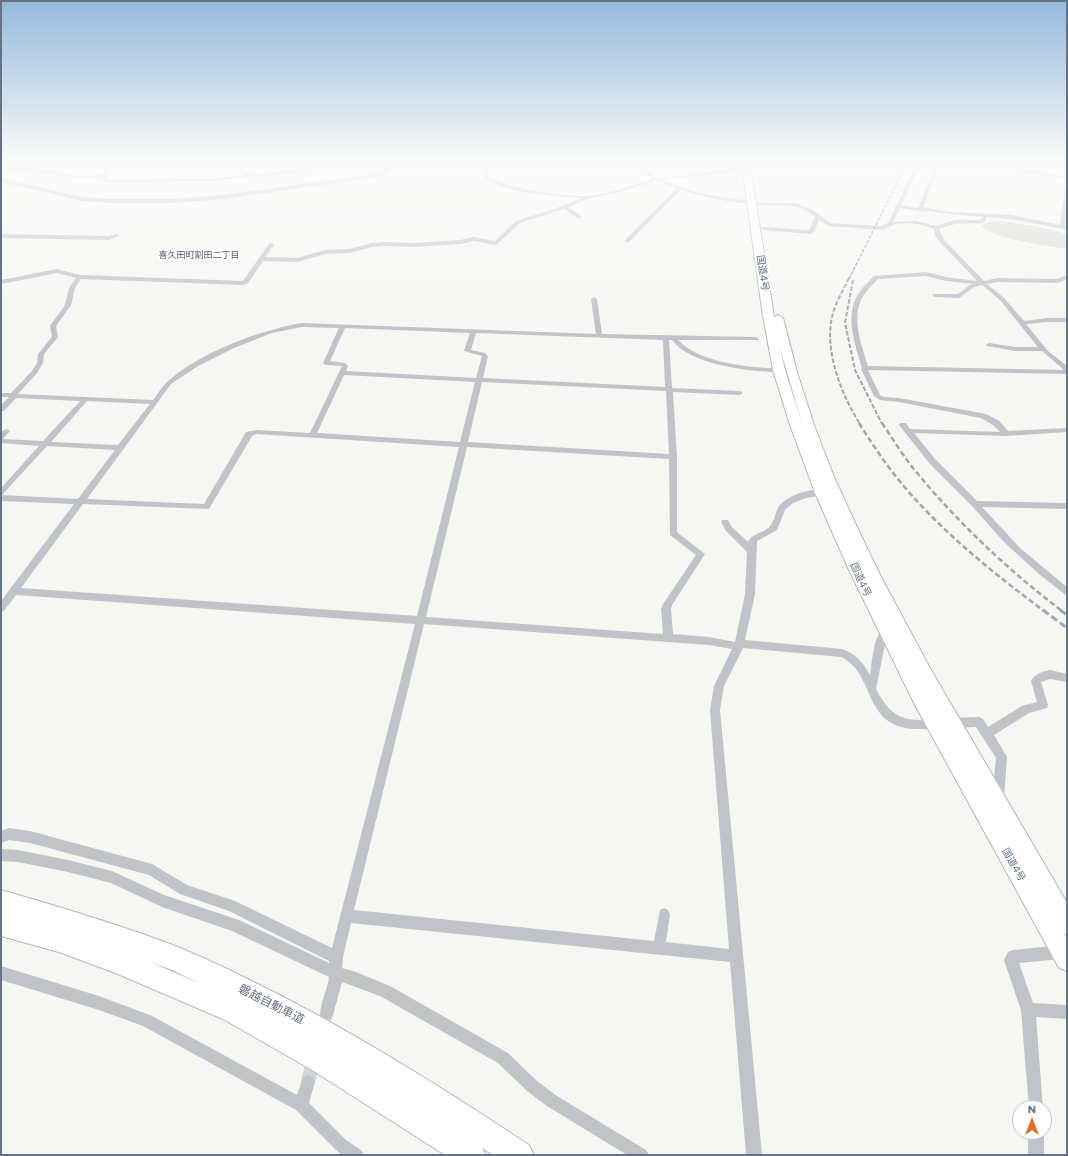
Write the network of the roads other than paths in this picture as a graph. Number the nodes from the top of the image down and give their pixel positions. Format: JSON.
{"nodes":[{"id":1,"x":528,"y":219,"type":"edge"},
{"id":2,"x":649,"y":219,"type":"edge"},
{"id":3,"x":758,"y":219,"type":"edge"},
{"id":4,"x":761,"y":219,"type":"edge"},
{"id":5,"x":818,"y":219,"type":"edge"},
{"id":6,"x":820,"y":219,"type":"edge"},
{"id":7,"x":892,"y":219,"type":"edge"},
{"id":8,"x":984,"y":219,"type":"edge"},
{"id":9,"x":993,"y":219,"type":"edge"},
{"id":10,"x":1022,"y":219,"type":"edge"},
{"id":11,"x":890,"y":223,"type":"junction"},
{"id":12,"x":1064,"y":227,"type":"edge"},
{"id":13,"x":764,"y":228,"type":"junction"},
{"id":14,"x":936,"y":228,"type":"junction"},
{"id":15,"x":1067,"y":231,"type":"edge"},
{"id":16,"x":1,"y":236,"type":"edge"},
{"id":17,"x":116,"y":236,"type":"dead end"},
{"id":18,"x":627,"y":241,"type":"dead end"},
{"id":19,"x":271,"y":245,"type":"dead end"},
{"id":20,"x":261,"y":259,"type":"junction"},
{"id":21,"x":1067,"y":277,"type":"edge"},
{"id":22,"x":79,"y":278,"type":"junction"},
{"id":23,"x":1,"y":282,"type":"edge"},
{"id":24,"x":982,"y":283,"type":"junction"},
{"id":25,"x":936,"y":295,"type":"dead end"},
{"id":26,"x":594,"y":299,"type":"dead end"},
{"id":27,"x":1067,"y":320,"type":"edge"},
{"id":28,"x":1022,"y":323,"type":"junction"},
{"id":29,"x":343,"y":327,"type":"junction"},
{"id":30,"x":473,"y":332,"type":"junction"},
{"id":31,"x":599,"y":336,"type":"junction"},
{"id":32,"x":670,"y":338,"type":"junction"},
{"id":33,"x":756,"y":339,"type":"dead end"},
{"id":34,"x":989,"y":345,"type":"dead end"},
{"id":35,"x":1043,"y":349,"type":"junction"},
{"id":36,"x":864,"y":368,"type":"junction"},
{"id":37,"x":785,"y":370,"type":"junction"},
{"id":38,"x":1067,"y":370,"type":"edge"},
{"id":39,"x":343,"y":373,"type":"junction"},
{"id":40,"x":480,"y":380,"type":"junction"},
{"id":41,"x":669,"y":389,"type":"junction"},
{"id":42,"x":740,"y":393,"type":"dead end"},
{"id":43,"x":1,"y":395,"type":"edge"},
{"id":44,"x":13,"y":395,"type":"junction"},
{"id":45,"x":85,"y":399,"type":"junction"},
{"id":46,"x":155,"y":402,"type":"junction"},
{"id":47,"x":1,"y":409,"type":"edge"},
{"id":48,"x":1067,"y":430,"type":"edge"},
{"id":49,"x":1006,"y":434,"type":"junction"},
{"id":50,"x":313,"y":435,"type":"junction"},
{"id":51,"x":1,"y":441,"type":"edge"},
{"id":52,"x":44,"y":444,"type":"junction"},
{"id":53,"x":464,"y":444,"type":"junction"},
{"id":54,"x":121,"y":448,"type":"junction"},
{"id":55,"x":673,"y":457,"type":"junction"},
{"id":56,"x":1,"y":493,"type":"edge"},
{"id":57,"x":822,"y":493,"type":"junction"},
{"id":58,"x":1,"y":498,"type":"edge"},
{"id":59,"x":81,"y":502,"type":"junction"},
{"id":60,"x":975,"y":504,"type":"junction"},
{"id":61,"x":1067,"y":506,"type":"edge"},
{"id":62,"x":725,"y":522,"type":"dead end"},
{"id":63,"x":751,"y":550,"type":"junction"},
{"id":64,"x":14,"y":591,"type":"junction"},
{"id":65,"x":1067,"y":592,"type":"edge"},
{"id":66,"x":1,"y":608,"type":"edge"},
{"id":67,"x":420,"y":620,"type":"junction"},
{"id":68,"x":886,"y":632,"type":"junction"},
{"id":69,"x":668,"y":638,"type":"junction"},
{"id":70,"x":737,"y":646,"type":"junction"},
{"id":71,"x":1067,"y":678,"type":"edge"},
{"id":72,"x":871,"y":689,"type":"junction"},
{"id":73,"x":952,"y":723,"type":"junction"},
{"id":74,"x":934,"y":724,"type":"junction"},
{"id":75,"x":987,"y":734,"type":"junction"},
{"id":76,"x":998,"y":806,"type":"junction"},
{"id":77,"x":1,"y":837,"type":"edge"},
{"id":78,"x":1,"y":855,"type":"edge"},
{"id":79,"x":1,"y":902,"type":"edge"},
{"id":80,"x":664,"y":914,"type":"dead end"},
{"id":81,"x":347,"y":916,"type":"junction"},
{"id":82,"x":1065,"y":916,"type":"edge"},
{"id":83,"x":1,"y":924,"type":"edge"},
{"id":84,"x":659,"y":948,"type":"junction"},
{"id":85,"x":336,"y":956,"type":"junction"},
{"id":86,"x":736,"y":956,"type":"junction"},
{"id":87,"x":1065,"y":956,"type":"edge"},
{"id":88,"x":1,"y":973,"type":"edge"},
{"id":89,"x":335,"y":973,"type":"junction"},
{"id":90,"x":1028,"y":1010,"type":"junction"},
{"id":91,"x":1067,"y":1012,"type":"edge"},
{"id":92,"x":326,"y":1016,"type":"dead end"},
{"id":93,"x":308,"y":1082,"type":"tunnel mouth"},
{"id":94,"x":1035,"y":1100,"type":"edge"},
{"id":95,"x":301,"y":1105,"type":"junction"},
{"id":96,"x":1036,"y":1140,"type":"edge"},
{"id":97,"x":356,"y":1155,"type":"edge"},
{"id":98,"x":471,"y":1155,"type":"edge"},
{"id":99,"x":519,"y":1155,"type":"edge"},
{"id":100,"x":641,"y":1155,"type":"edge"},
{"id":101,"x":754,"y":1155,"type":"edge"},
{"id":102,"x":1036,"y":1155,"type":"edge"}],
"edges":[{"from":1,"to":20,"type":"street"},
{"from":2,"to":18,"type":"street"},
{"from":3,"to":37,"type":"highway","name":"国道4号"},
{"from":4,"to":13,"type":"highway","name":"国道4号"},
{"from":5,"to":13,"type":"street"},
{"from":6,"to":11,"type":"street"},
{"from":7,"to":11,"type":"street"},
{"from":8,"to":14,"type":"street"},
{"from":9,"to":15,"type":"street"},
{"from":10,"to":12,"type":"street"},
{"from":11,"to":14,"type":"street"},
{"from":13,"to":37,"type":"highway","name":"国道4号"},
{"from":14,"to":24,"type":"street"},
{"from":16,"to":17,"type":"street"},
{"from":19,"to":20,"type":"street"},
{"from":20,"to":22,"type":"street"},
{"from":21,"to":24,"type":"street"},
{"from":22,"to":23,"type":"street"},
{"from":22,"to":44,"type":"street"},
{"from":24,"to":25,"type":"street"},
{"from":24,"to":28,"type":"street"},
{"from":24,"to":36,"type":"street"},
{"from":26,"to":31,"type":"street"},
{"from":27,"to":28,"type":"street"},
{"from":28,"to":35,"type":"street"},
{"from":29,"to":30,"type":"street"},
{"from":29,"to":39,"type":"street"},
{"from":29,"to":46,"type":"street"},
{"from":30,"to":31,"type":"street"},
{"from":30,"to":40,"type":"street"},
{"from":31,"to":32,"type":"street"},
{"from":32,"to":33,"type":"street"},
{"from":32,"to":37,"type":"street"},
{"from":32,"to":41,"type":"street"},
{"from":34,"to":35,"type":"street"},
{"from":35,"to":38,"type":"street"},
{"from":36,"to":38,"type":"street"},
{"from":36,"to":49,"type":"street"},
{"from":37,"to":57,"type":"highway","name":"国道4号"},
{"from":37,"to":73,"type":"highway","name":"国道4号"},
{"from":39,"to":40,"type":"street"},
{"from":39,"to":50,"type":"street"},
{"from":40,"to":41,"type":"street"},
{"from":40,"to":53,"type":"street"},
{"from":41,"to":42,"type":"street"},
{"from":41,"to":55,"type":"street"},
{"from":43,"to":44,"type":"street"},
{"from":44,"to":45,"type":"street"},
{"from":44,"to":47,"type":"street"},
{"from":45,"to":46,"type":"street"},
{"from":45,"to":52,"type":"street"},
{"from":46,"to":54,"type":"street"},
{"from":48,"to":49,"type":"street"},
{"from":49,"to":60,"type":"street"},
{"from":50,"to":53,"type":"street"},
{"from":50,"to":59,"type":"street"},
{"from":51,"to":52,"type":"street"},
{"from":52,"to":54,"type":"street"},
{"from":52,"to":56,"type":"street"},
{"from":53,"to":55,"type":"street"},
{"from":53,"to":67,"type":"street"},
{"from":54,"to":59,"type":"street"},
{"from":55,"to":69,"type":"street"},
{"from":57,"to":63,"type":"street"},
{"from":57,"to":68,"type":"highway","name":"国道4号"},
{"from":58,"to":59,"type":"street"},
{"from":59,"to":64,"type":"street"},
{"from":60,"to":61,"type":"street"},
{"from":60,"to":65,"type":"street"},
{"from":62,"to":63,"type":"street"},
{"from":63,"to":70,"type":"street"},
{"from":64,"to":66,"type":"street"},
{"from":64,"to":67,"type":"street"},
{"from":67,"to":69,"type":"street"},
{"from":67,"to":81,"type":"street"},
{"from":68,"to":72,"type":"street"},
{"from":68,"to":74,"type":"highway","name":"国道4号"},
{"from":69,"to":70,"type":"street"},
{"from":70,"to":72,"type":"street"},
{"from":70,"to":86,"type":"street"},
{"from":71,"to":75,"type":"street"},
{"from":72,"to":74,"type":"street"},
{"from":73,"to":74,"type":"street"},
{"from":73,"to":75,"type":"street"},
{"from":73,"to":76,"type":"highway","name":"国道4号"},
{"from":74,"to":87,"type":"highway","name":"国道4号"},
{"from":75,"to":76,"type":"street"},
{"from":76,"to":82,"type":"highway","name":"国道4号"},
{"from":77,"to":85,"type":"street"},
{"from":78,"to":89,"type":"street"},
{"from":79,"to":99,"type":"highway","name":"磐越自動車道"},
{"from":80,"to":84,"type":"street"},
{"from":81,"to":84,"type":"street"},
{"from":81,"to":85,"type":"street"},
{"from":83,"to":98,"type":"highway"},
{"from":84,"to":86,"type":"street"},
{"from":85,"to":89,"type":"street"},
{"from":86,"to":101,"type":"street"},
{"from":87,"to":90,"type":"street"},
{"from":88,"to":95,"type":"street"},
{"from":89,"to":92,"type":"street"},
{"from":89,"to":100,"type":"street"},
{"from":90,"to":91,"type":"street"},
{"from":90,"to":94,"type":"street"},
{"from":93,"to":95,"type":"street"},
{"from":95,"to":97,"type":"street"},
{"from":96,"to":102,"type":"street"}]}
